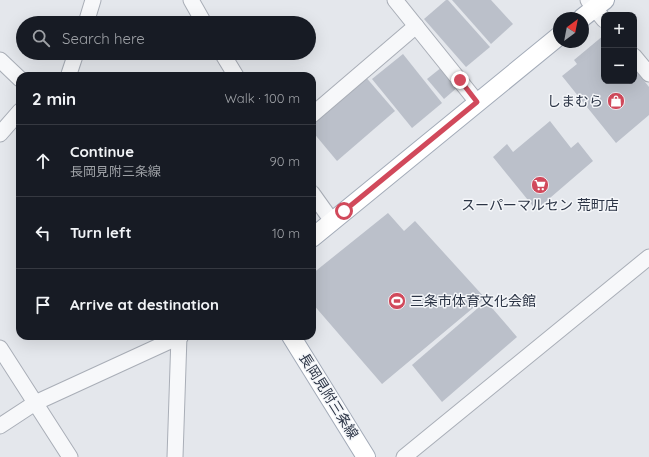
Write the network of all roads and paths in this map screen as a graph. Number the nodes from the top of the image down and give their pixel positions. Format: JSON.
{"nodes":[{"id":1,"x":93,"y":0,"type":"edge"},
{"id":2,"x":191,"y":0,"type":"edge"},
{"id":3,"x":395,"y":0,"type":"edge"},
{"id":4,"x":88,"y":16,"type":"edge"},
{"id":5,"x":200,"y":16,"type":"edge"},
{"id":6,"x":416,"y":26,"type":"junction"},
{"id":7,"x":553,"y":41,"type":"edge"},
{"id":8,"x":0,"y":60,"type":"edge"},
{"id":9,"x":73,"y":60,"type":"edge"},
{"id":10,"x":226,"y":60,"type":"edge"},
{"id":11,"x":637,"y":60,"type":"edge"},
{"id":12,"x":68,"y":72,"type":"edge"},
{"id":13,"x":234,"y":72,"type":"edge"},
{"id":14,"x":16,"y":74,"type":"edge"},
{"id":15,"x":649,"y":74,"type":"edge"},
{"id":16,"x":477,"y":102,"type":"junction"},
{"id":17,"x":316,"y":112,"type":"edge"},
{"id":18,"x":16,"y":116,"type":"edge"},
{"id":19,"x":0,"y":134,"type":"edge"},
{"id":20,"x":316,"y":199,"type":"edge"},
{"id":21,"x":332,"y":221,"type":"junction"},
{"id":22,"x":316,"y":235,"type":"edge"},
{"id":23,"x":649,"y":257,"type":"edge"},
{"id":24,"x":173,"y":340,"type":"edge"},
{"id":25,"x":180,"y":340,"type":"edge"},
{"id":26,"x":293,"y":340,"type":"edge"},
{"id":27,"x":0,"y":348,"type":"edge"},
{"id":28,"x":35,"y":402,"type":"junction"},
{"id":29,"x":0,"y":426,"type":"edge"},
{"id":30,"x":70,"y":457,"type":"edge"},
{"id":31,"x":175,"y":457,"type":"edge"},
{"id":32,"x":366,"y":457,"type":"edge"},
{"id":33,"x":404,"y":457,"type":"edge"}],
"edges":[{"from":1,"to":4,"type":"street"},
{"from":2,"to":5,"type":"street"},
{"from":3,"to":6,"type":"street"},
{"from":6,"to":16,"type":"street"},
{"from":6,"to":17,"type":"street"},
{"from":7,"to":16,"type":"main road"},
{"from":8,"to":14,"type":"street"},
{"from":9,"to":12,"type":"street"},
{"from":10,"to":13,"type":"street"},
{"from":11,"to":15,"type":"street"},
{"from":16,"to":21,"type":"main road"},
{"from":18,"to":19,"type":"street"},
{"from":20,"to":21,"type":"street"},
{"from":21,"to":22,"type":"main road"},
{"from":23,"to":33,"type":"street"},
{"from":24,"to":28,"type":"street"},
{"from":25,"to":31,"type":"street"},
{"from":26,"to":32,"type":"main road","name":"長岡見附三条線"},
{"from":27,"to":28,"type":"street"},
{"from":28,"to":29,"type":"street"},
{"from":28,"to":30,"type":"street"}]}
